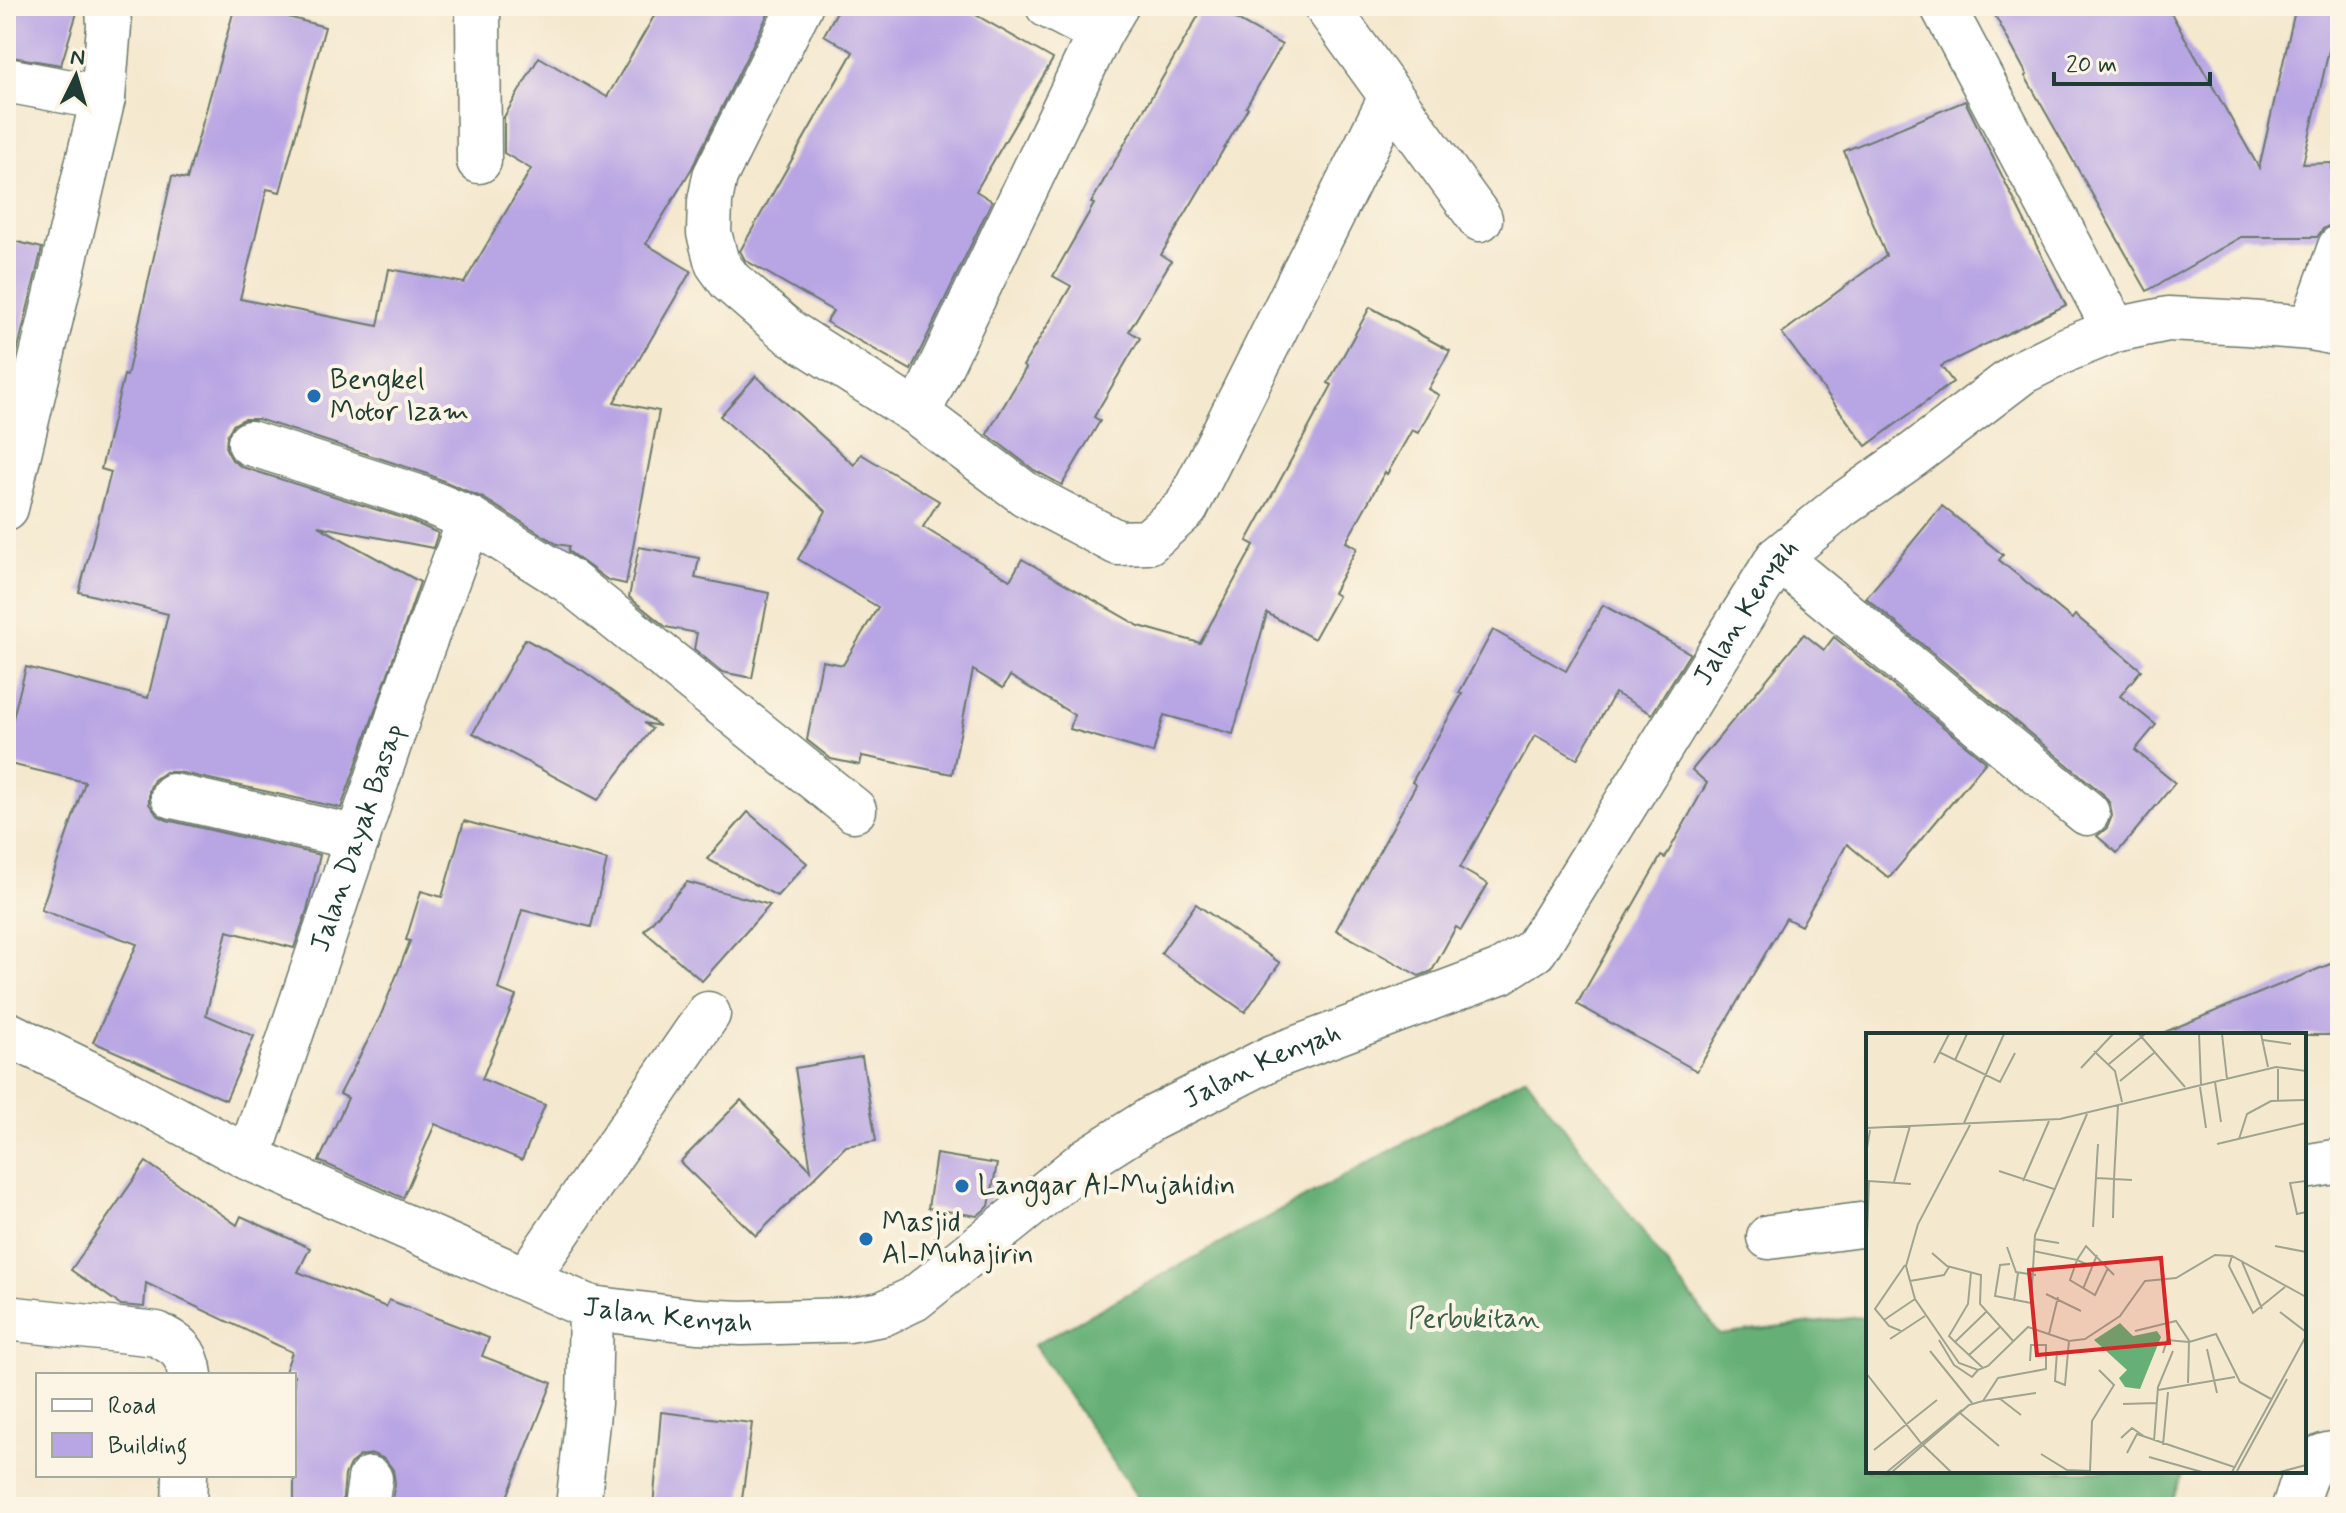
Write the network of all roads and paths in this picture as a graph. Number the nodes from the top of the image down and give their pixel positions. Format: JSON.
{"nodes":[{"id":1,"x":108,"y":6,"type":"edge"},
{"id":2,"x":478,"y":6,"type":"edge"},
{"id":3,"x":800,"y":6,"type":"edge"},
{"id":4,"x":1048,"y":6,"type":"edge"},
{"id":5,"x":1326,"y":6,"type":"edge"},
{"id":6,"x":1943,"y":7,"type":"edge"},
{"id":7,"x":1108,"y":20,"type":"edge"},
{"id":8,"x":6,"y":80,"type":"edge"},
{"id":9,"x":1391,"y":97,"type":"junction"},
{"id":10,"x":103,"y":98,"type":"junction"},
{"id":11,"x":479,"y":161,"type":"dead end"},
{"id":12,"x":1480,"y":219,"type":"dead end"},
{"id":13,"x":2340,"y":247,"type":"edge"},
{"id":14,"x":2115,"y":330,"type":"junction"},
{"id":15,"x":2325,"y":331,"type":"edge"},
{"id":16,"x":918,"y":414,"type":"junction"},
{"id":17,"x":250,"y":443,"type":"dead end"},
{"id":18,"x":6,"y":508,"type":"edge"},
{"id":19,"x":470,"y":519,"type":"junction"},
{"id":20,"x":1778,"y":558,"type":"junction"},
{"id":21,"x":173,"y":796,"type":"dead end"},
{"id":22,"x":854,"y":810,"type":"dead end"},
{"id":23,"x":2087,"y":813,"type":"dead end"},
{"id":24,"x":358,"y":838,"type":"junction"},
{"id":25,"x":708,"y":1014,"type":"dead end"},
{"id":26,"x":6,"y":1033,"type":"edge"},
{"id":27,"x":249,"y":1158,"type":"junction"},
{"id":28,"x":2340,"y":1161,"type":"edge"},
{"id":29,"x":2306,"y":1167,"type":"edge"},
{"id":30,"x":1866,"y":1224,"type":"edge"},
{"id":31,"x":1769,"y":1237,"type":"dead end"},
{"id":32,"x":526,"y":1279,"type":"junction"},
{"id":33,"x":591,"y":1308,"type":"junction"},
{"id":34,"x":6,"y":1318,"type":"edge"},
{"id":35,"x":190,"y":1373,"type":"edge"},
{"id":36,"x":2340,"y":1454,"type":"edge"},
{"id":37,"x":185,"y":1477,"type":"edge"},
{"id":38,"x":184,"y":1507,"type":"edge"},
{"id":39,"x":578,"y":1507,"type":"edge"},
{"id":40,"x":2294,"y":1507,"type":"edge"}],
"edges":[{"from":1,"to":10,"type":"street"},
{"from":2,"to":11,"type":"street"},
{"from":3,"to":16,"type":"street"},
{"from":4,"to":7,"type":"street"},
{"from":5,"to":9,"type":"street"},
{"from":6,"to":14,"type":"street"},
{"from":7,"to":16,"type":"street"},
{"from":8,"to":10,"type":"street"},
{"from":9,"to":12,"type":"street"},
{"from":9,"to":16,"type":"street"},
{"from":10,"to":18,"type":"street"},
{"from":13,"to":15,"type":"street"},
{"from":14,"to":15,"type":"street","name":"Jalan Kenyah"},
{"from":14,"to":20,"type":"street","name":"Jalan Kenyah"},
{"from":17,"to":19,"type":"street"},
{"from":19,"to":22,"type":"street"},
{"from":19,"to":24,"type":"street","name":"Jalan Dayak Basap"},
{"from":20,"to":23,"type":"street"},
{"from":20,"to":33,"type":"street","name":"Jalan Kenyah"},
{"from":21,"to":24,"type":"street"},
{"from":24,"to":27,"type":"street","name":"Jalan Dayak Basap"},
{"from":25,"to":32,"type":"street"},
{"from":26,"to":27,"type":"street","name":"Jalan Kenyah"},
{"from":27,"to":32,"type":"street","name":"Jalan Kenyah"},
{"from":28,"to":29,"type":"street"},
{"from":30,"to":31,"type":"street"},
{"from":32,"to":33,"type":"street","name":"Jalan Kenyah"},
{"from":33,"to":39,"type":"street"},
{"from":34,"to":35,"type":"street"},
{"from":36,"to":40,"type":"street"},
{"from":37,"to":38,"type":"street"}]}
